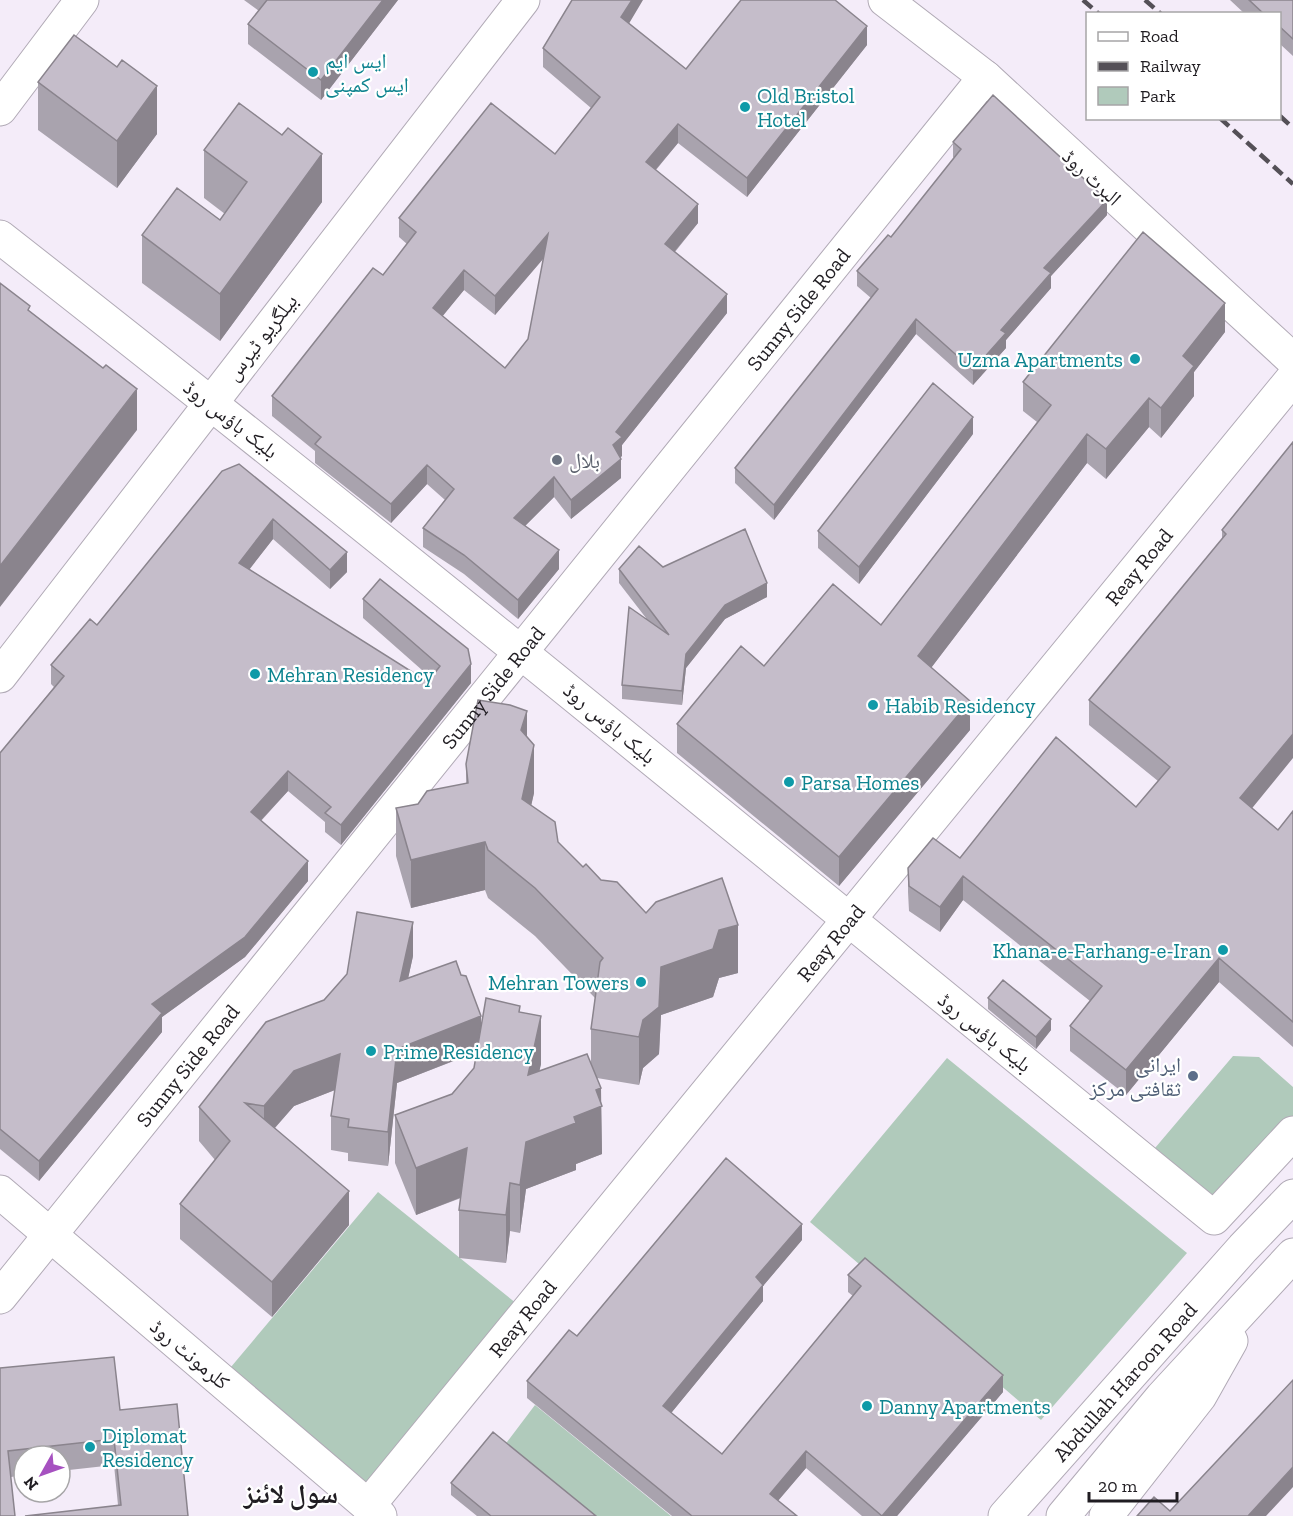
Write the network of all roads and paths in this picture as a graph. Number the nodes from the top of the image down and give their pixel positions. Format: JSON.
{"nodes":[{"id":1,"x":82,"y":0,"type":"edge"},
{"id":2,"x":523,"y":0,"type":"edge"},
{"id":3,"x":885,"y":0,"type":"edge"},
{"id":4,"x":985,"y":77,"type":"junction"},
{"id":5,"x":0,"y":110,"type":"edge"},
{"id":6,"x":0,"y":237,"type":"edge"},
{"id":7,"x":1293,"y":360,"type":"edge"},
{"id":8,"x":1293,"y":378,"type":"edge"},
{"id":9,"x":210,"y":402,"type":"junction"},
{"id":10,"x":522,"y":651,"type":"junction"},
{"id":11,"x":0,"y":676,"type":"edge"},
{"id":12,"x":847,"y":920,"type":"junction"},
{"id":13,"x":1293,"y":1133,"type":"edge"},
{"id":14,"x":0,"y":1192,"type":"edge"},
{"id":15,"x":1293,"y":1196,"type":"edge"},
{"id":16,"x":50,"y":1235,"type":"junction"},
{"id":17,"x":1293,"y":1254,"type":"edge"},
{"id":18,"x":1263,"y":1287,"type":"junction"},
{"id":19,"x":0,"y":1297,"type":"edge"},
{"id":20,"x":374,"y":1511,"type":"edge"},
{"id":21,"x":1005,"y":1516,"type":"edge"},
{"id":22,"x":1063,"y":1516,"type":"edge"},
{"id":23,"x":1106,"y":1516,"type":"edge"}],
"edges":[{"from":1,"to":5,"type":"street"},
{"from":2,"to":9,"type":"street","name":"بیلگریو ٹیرس"},
{"from":3,"to":4,"type":"street","name":"البرٹ روڈ"},
{"from":4,"to":7,"type":"street","name":"البرٹ روڈ"},
{"from":4,"to":10,"type":"street","name":"Sunny Side Road"},
{"from":6,"to":9,"type":"street","name":"بلیک ہاؤس روڈ"},
{"from":8,"to":12,"type":"street","name":"Reay Road"},
{"from":9,"to":10,"type":"street","name":"بلیک ہاؤس روڈ"},
{"from":9,"to":11,"type":"street","name":"بیلگریو ٹیرس"},
{"from":10,"to":12,"type":"street","name":"بلیک ہاؤس روڈ"},
{"from":10,"to":16,"type":"street","name":"Sunny Side Road"},
{"from":12,"to":13,"type":"street","name":"بلیک ہاؤس روڈ"},
{"from":12,"to":20,"type":"street","name":"Reay Road"},
{"from":14,"to":16,"type":"street","name":"کلرمونٹ روڈ"},
{"from":15,"to":21,"type":"street","name":"Abdullah Haroon Road"},
{"from":16,"to":19,"type":"street","name":"Sunny Side Road"},
{"from":16,"to":20,"type":"street","name":"کلرمونٹ روڈ"},
{"from":17,"to":18,"type":"street"},
{"from":18,"to":22,"type":"street","name":"Abdullah Haroon Road"},
{"from":18,"to":23,"type":"street"}]}
